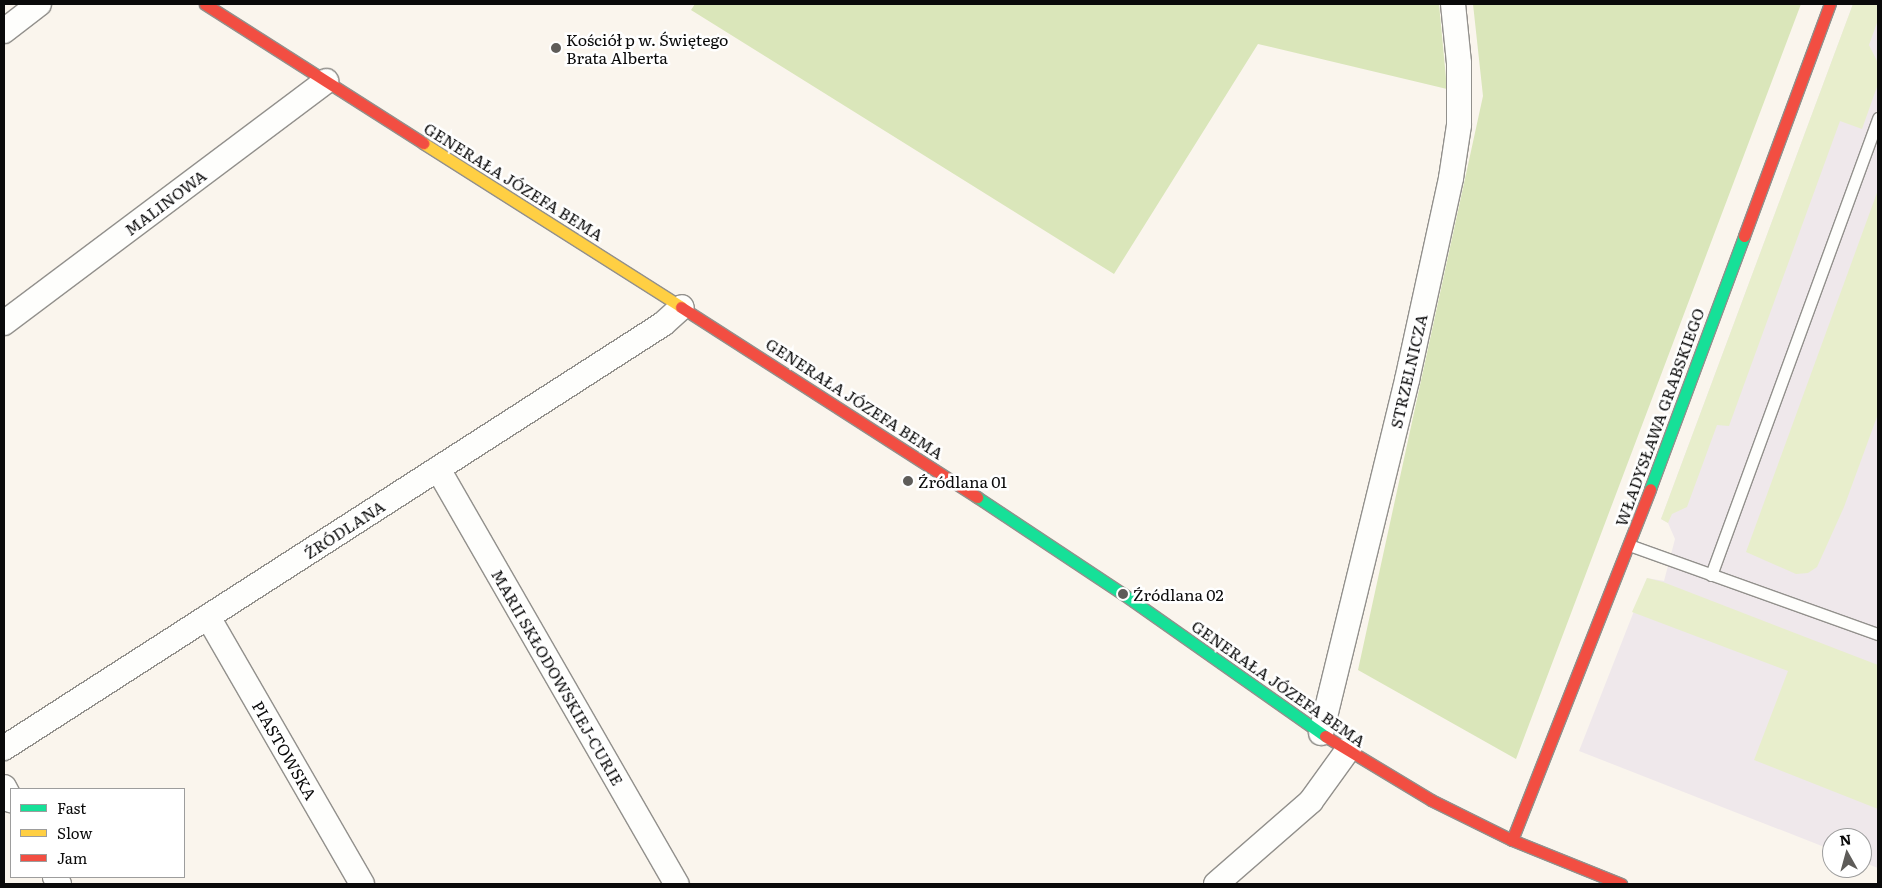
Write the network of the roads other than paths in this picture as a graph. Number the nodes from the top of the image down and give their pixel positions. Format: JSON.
{"nodes":[{"id":1,"x":39,"y":4,"type":"edge"},
{"id":2,"x":205,"y":4,"type":"edge"},
{"id":3,"x":1453,"y":4,"type":"edge"},
{"id":4,"x":1830,"y":4,"type":"edge"},
{"id":5,"x":4,"y":31,"type":"edge"},
{"id":6,"x":326,"y":81,"type":"junction"},
{"id":7,"x":1878,"y":118,"type":"edge"},
{"id":8,"x":682,"y":307,"type":"junction"},
{"id":9,"x":4,"y":323,"type":"edge"},
{"id":10,"x":438,"y":469,"type":"junction"},
{"id":11,"x":1629,"y":545,"type":"junction"},
{"id":12,"x":1711,"y":575,"type":"junction"},
{"id":13,"x":208,"y":616,"type":"junction"},
{"id":14,"x":1878,"y":634,"type":"edge"},
{"id":15,"x":1321,"y":733,"type":"junction"},
{"id":16,"x":4,"y":748,"type":"edge"},
{"id":17,"x":1347,"y":751,"type":"junction"},
{"id":18,"x":4,"y":787,"type":"edge"},
{"id":19,"x":10,"y":798,"type":"edge"},
{"id":20,"x":1512,"y":840,"type":"junction"},
{"id":21,"x":362,"y":884,"type":"edge"},
{"id":22,"x":677,"y":884,"type":"edge"},
{"id":23,"x":1216,"y":884,"type":"edge"},
{"id":24,"x":1621,"y":884,"type":"edge"}],
"edges":[{"from":1,"to":5,"type":"street"},
{"from":2,"to":6,"type":"street","name":"GENERAŁA JÓZEFA BEMA"},
{"from":3,"to":15,"type":"street","name":"STRZELNICZA"},
{"from":4,"to":11,"type":"street","name":"WŁADYSŁAWA GRABSKIEGO"},
{"from":6,"to":8,"type":"street","name":"GENERAŁA JÓZEFA BEMA"},
{"from":6,"to":9,"type":"street","name":"MALINOWA"},
{"from":7,"to":12,"type":"lane"},
{"from":8,"to":10,"type":"street","name":"ŹRÓDLANA"},
{"from":8,"to":15,"type":"street","name":"GENERAŁA JÓZEFA BEMA"},
{"from":10,"to":13,"type":"street","name":"ŹRÓDLANA"},
{"from":10,"to":22,"type":"street","name":"MARII SKŁODOWSKIEJ-CURIE"},
{"from":11,"to":12,"type":"lane"},
{"from":11,"to":20,"type":"street","name":"WŁADYSŁAWA GRABSKIEGO"},
{"from":12,"to":14,"type":"lane"},
{"from":13,"to":16,"type":"street","name":"ŹRÓDLANA"},
{"from":13,"to":21,"type":"street","name":"PIASTOWSKA"},
{"from":15,"to":17,"type":"street","name":"GENERAŁA JÓZEFA BEMA"},
{"from":17,"to":20,"type":"street","name":"GENERAŁA JÓZEFA BEMA"},
{"from":17,"to":23,"type":"street"},
{"from":18,"to":19,"type":"street"},
{"from":20,"to":24,"type":"street","name":"GENERAŁA JÓZEFA BEMA"}]}
